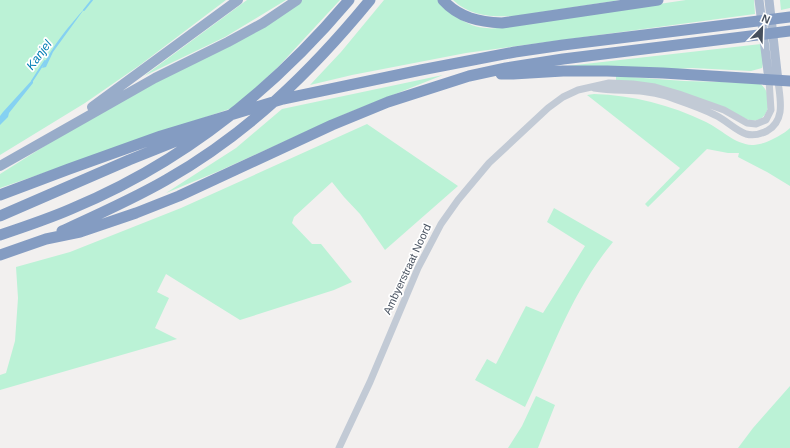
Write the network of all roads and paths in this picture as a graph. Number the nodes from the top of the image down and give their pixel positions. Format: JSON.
{"nodes":[{"id":1,"x":238,"y":0,"type":"edge"},
{"id":2,"x":297,"y":0,"type":"edge"},
{"id":3,"x":349,"y":0,"type":"edge"},
{"id":4,"x":370,"y":0,"type":"edge"},
{"id":5,"x":443,"y":0,"type":"edge"},
{"id":6,"x":658,"y":0,"type":"edge"},
{"id":7,"x":759,"y":0,"type":"edge"},
{"id":8,"x":769,"y":5,"type":"edge"},
{"id":9,"x":790,"y":17,"type":"edge"},
{"id":10,"x":790,"y":31,"type":"edge"},
{"id":11,"x":484,"y":73,"type":"junction"},
{"id":12,"x":774,"y":80,"type":"junction"},
{"id":13,"x":790,"y":81,"type":"edge"},
{"id":14,"x":301,"y":96,"type":"junction"},
{"id":15,"x":54,"y":134,"type":"junction"},
{"id":16,"x":0,"y":166,"type":"edge"},
{"id":17,"x":0,"y":195,"type":"edge"},
{"id":18,"x":0,"y":216,"type":"edge"},
{"id":19,"x":0,"y":235,"type":"edge"},
{"id":20,"x":46,"y":239,"type":"junction"},
{"id":21,"x":0,"y":255,"type":"edge"},
{"id":22,"x":339,"y":448,"type":"edge"}],
"edges":[{"from":1,"to":15,"type":"highway"},
{"from":2,"to":15,"type":"highway"},
{"from":3,"to":19,"type":"highway"},
{"from":4,"to":20,"type":"highway"},
{"from":5,"to":6,"type":"highway"},
{"from":7,"to":12,"type":"main road"},
{"from":8,"to":12,"type":"main road"},
{"from":9,"to":14,"type":"highway"},
{"from":10,"to":11,"type":"highway"},
{"from":11,"to":12,"type":"highway"},
{"from":11,"to":20,"type":"highway"},
{"from":12,"to":13,"type":"highway"},
{"from":12,"to":22,"type":"street","name":"Ambyerstraat Noord"},
{"from":14,"to":17,"type":"highway"},
{"from":14,"to":18,"type":"highway"},
{"from":15,"to":16,"type":"highway"},
{"from":20,"to":21,"type":"highway"}]}
